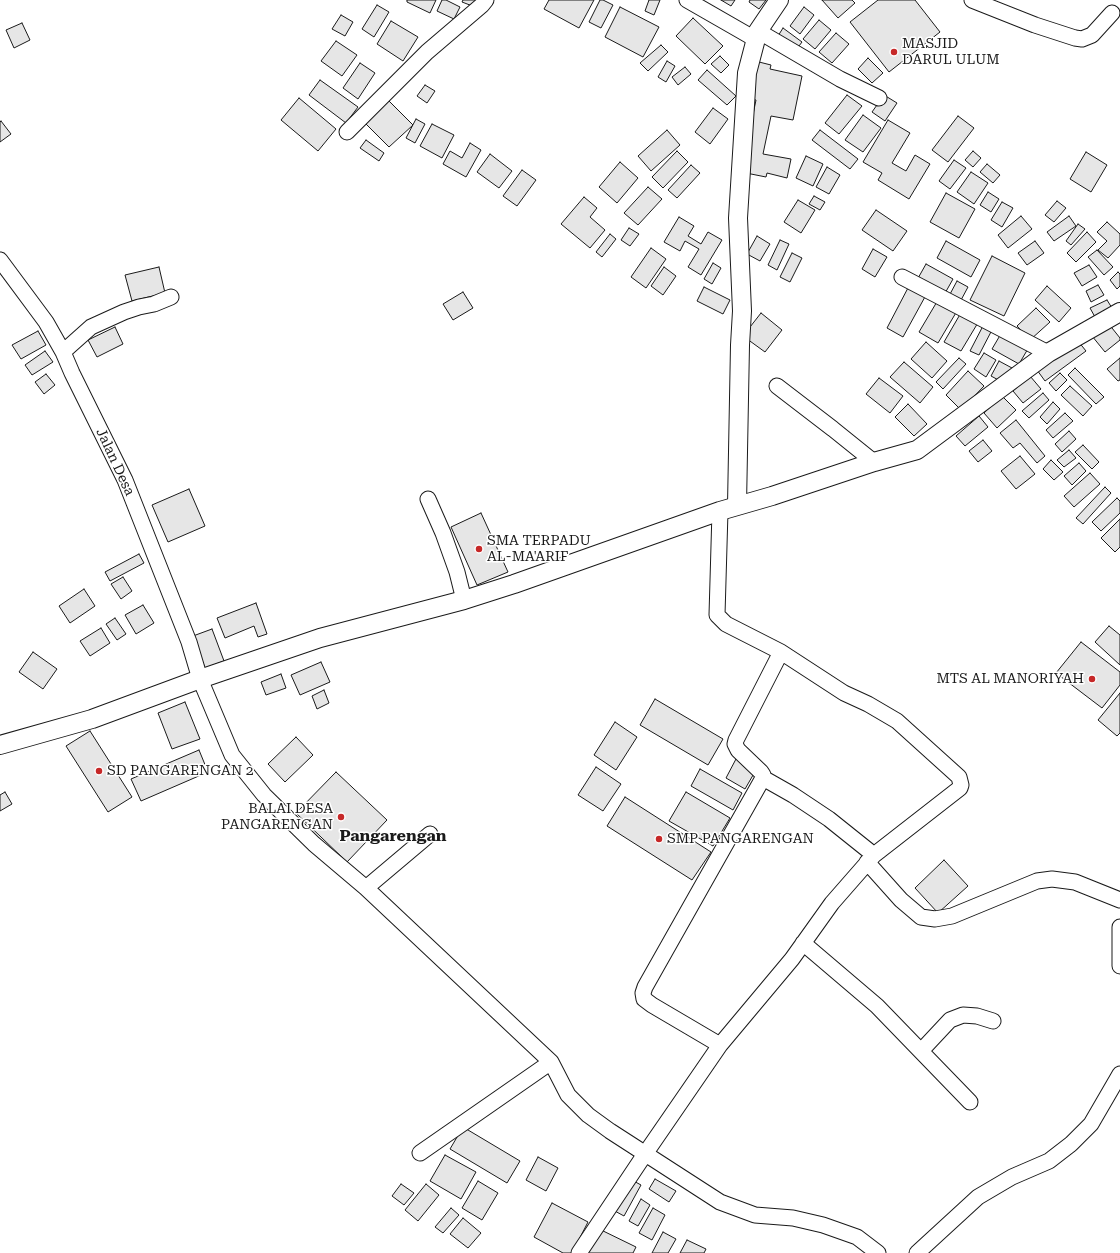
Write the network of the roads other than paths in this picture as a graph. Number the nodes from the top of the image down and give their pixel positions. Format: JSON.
{"nodes":[{"id":1,"x":486,"y":0,"type":"edge"},
{"id":2,"x":687,"y":0,"type":"edge"},
{"id":3,"x":779,"y":0,"type":"edge"},
{"id":4,"x":972,"y":0,"type":"edge"},
{"id":5,"x":1112,"y":13,"type":"dead end"},
{"id":6,"x":757,"y":35,"type":"junction"},
{"id":7,"x":879,"y":98,"type":"dead end"},
{"id":8,"x":346,"y":132,"type":"dead end"},
{"id":9,"x":0,"y":260,"type":"edge"},
{"id":10,"x":902,"y":277,"type":"dead end"},
{"id":11,"x":171,"y":297,"type":"dead end"},
{"id":12,"x":1120,"y":312,"type":"edge"},
{"id":13,"x":63,"y":352,"type":"junction"},
{"id":14,"x":1048,"y":352,"type":"junction"},
{"id":15,"x":777,"y":386,"type":"dead end"},
{"id":16,"x":874,"y":462,"type":"junction"},
{"id":17,"x":428,"y":498,"type":"dead end"},
{"id":18,"x":737,"y":506,"type":"junction"},
{"id":19,"x":720,"y":511,"type":"junction"},
{"id":20,"x":464,"y":600,"type":"junction"},
{"id":21,"x":781,"y":652,"type":"junction"},
{"id":22,"x":200,"y":679,"type":"junction"},
{"id":23,"x":0,"y":745,"type":"edge"},
{"id":24,"x":763,"y":778,"type":"junction"},
{"id":25,"x":430,"y":834,"type":"dead end"},
{"id":26,"x":870,"y":858,"type":"junction"},
{"id":27,"x":366,"y":888,"type":"junction"},
{"id":28,"x":1120,"y":900,"type":"edge"},
{"id":29,"x":1120,"y":927,"type":"edge"},
{"id":30,"x":803,"y":943,"type":"junction"},
{"id":31,"x":1120,"y":966,"type":"edge"},
{"id":32,"x":993,"y":1021,"type":"dead end"},
{"id":33,"x":720,"y":1044,"type":"junction"},
{"id":34,"x":921,"y":1051,"type":"junction"},
{"id":35,"x":551,"y":1062,"type":"junction"},
{"id":36,"x":1120,"y":1074,"type":"edge"},
{"id":37,"x":970,"y":1102,"type":"dead end"},
{"id":38,"x":420,"y":1153,"type":"dead end"},
{"id":39,"x":645,"y":1154,"type":"junction"},
{"id":40,"x":580,"y":1253,"type":"edge"},
{"id":41,"x":878,"y":1253,"type":"edge"},
{"id":42,"x":917,"y":1253,"type":"edge"}],
"edges":[{"from":1,"to":8,"type":"street"},
{"from":2,"to":6,"type":"street"},
{"from":3,"to":6,"type":"street"},
{"from":4,"to":5,"type":"street"},
{"from":6,"to":7,"type":"street"},
{"from":6,"to":18,"type":"street"},
{"from":9,"to":13,"type":"street","name":"Jalan Desa"},
{"from":10,"to":14,"type":"street"},
{"from":11,"to":13,"type":"street"},
{"from":12,"to":14,"type":"street"},
{"from":13,"to":22,"type":"street","name":"Jalan Desa"},
{"from":14,"to":16,"type":"street"},
{"from":15,"to":16,"type":"street"},
{"from":16,"to":18,"type":"street"},
{"from":17,"to":20,"type":"street"},
{"from":18,"to":19,"type":"street"},
{"from":19,"to":20,"type":"street"},
{"from":19,"to":21,"type":"street"},
{"from":20,"to":22,"type":"street"},
{"from":21,"to":24,"type":"street"},
{"from":21,"to":26,"type":"street"},
{"from":22,"to":23,"type":"street"},
{"from":22,"to":27,"type":"street","name":"Jalan Desa"},
{"from":24,"to":26,"type":"street"},
{"from":24,"to":33,"type":"street"},
{"from":25,"to":27,"type":"street"},
{"from":26,"to":28,"type":"street"},
{"from":26,"to":30,"type":"street"},
{"from":27,"to":35,"type":"street","name":"Jalan Desa"},
{"from":29,"to":31,"type":"street"},
{"from":30,"to":33,"type":"street"},
{"from":30,"to":34,"type":"street"},
{"from":32,"to":34,"type":"street"},
{"from":33,"to":39,"type":"street"},
{"from":34,"to":37,"type":"street"},
{"from":35,"to":38,"type":"street"},
{"from":35,"to":39,"type":"street","name":"Jalan Desa"},
{"from":36,"to":42,"type":"street"},
{"from":39,"to":40,"type":"street"},
{"from":39,"to":41,"type":"street","name":"Jalan Desa"}]}
